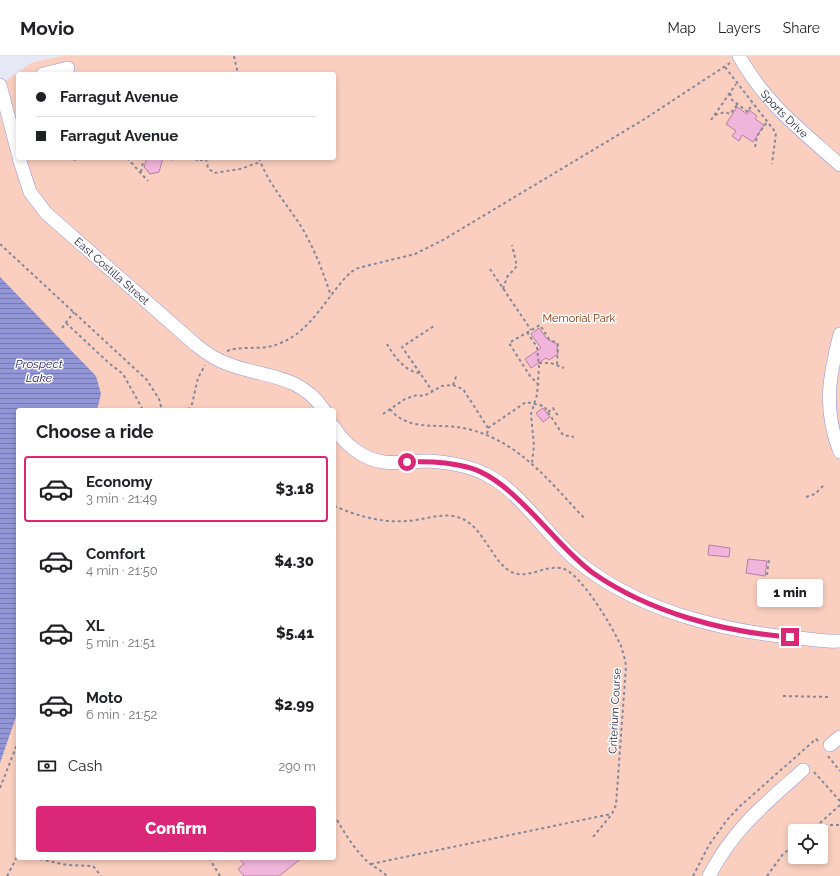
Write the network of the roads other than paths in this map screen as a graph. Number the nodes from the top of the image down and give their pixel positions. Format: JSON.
{"nodes":[{"id":1,"x":739,"y":56,"type":"edge"},
{"id":2,"x":68,"y":68,"type":"dead end"},
{"id":3,"x":51,"y":72,"type":"edge"},
{"id":4,"x":0,"y":85,"type":"edge"},
{"id":5,"x":13,"y":108,"type":"edge"},
{"id":6,"x":16,"y":135,"type":"edge"},
{"id":7,"x":20,"y":160,"type":"edge"},
{"id":8,"x":840,"y":165,"type":"edge"},
{"id":9,"x":840,"y":334,"type":"edge"},
{"id":10,"x":322,"y":408,"type":"edge"},
{"id":11,"x":336,"y":430,"type":"edge"},
{"id":12,"x":840,"y":452,"type":"edge"},
{"id":13,"x":840,"y":641,"type":"edge"},
{"id":14,"x":840,"y":737,"type":"edge"},
{"id":15,"x":830,"y":745,"type":"dead end"},
{"id":16,"x":807,"y":767,"type":"road end"},
{"id":17,"x":709,"y":876,"type":"edge"}],
"edges":[{"from":1,"to":8,"type":"street","name":"Sports Drive"},
{"from":2,"to":3,"type":"street"},
{"from":4,"to":5,"type":"street"},
{"from":5,"to":6,"type":"street"},
{"from":7,"to":10,"type":"street","name":"East Costilla Street"},
{"from":9,"to":12,"type":"street"},
{"from":11,"to":13,"type":"street"},
{"from":14,"to":15,"type":"street"},
{"from":16,"to":17,"type":"street"}]}
